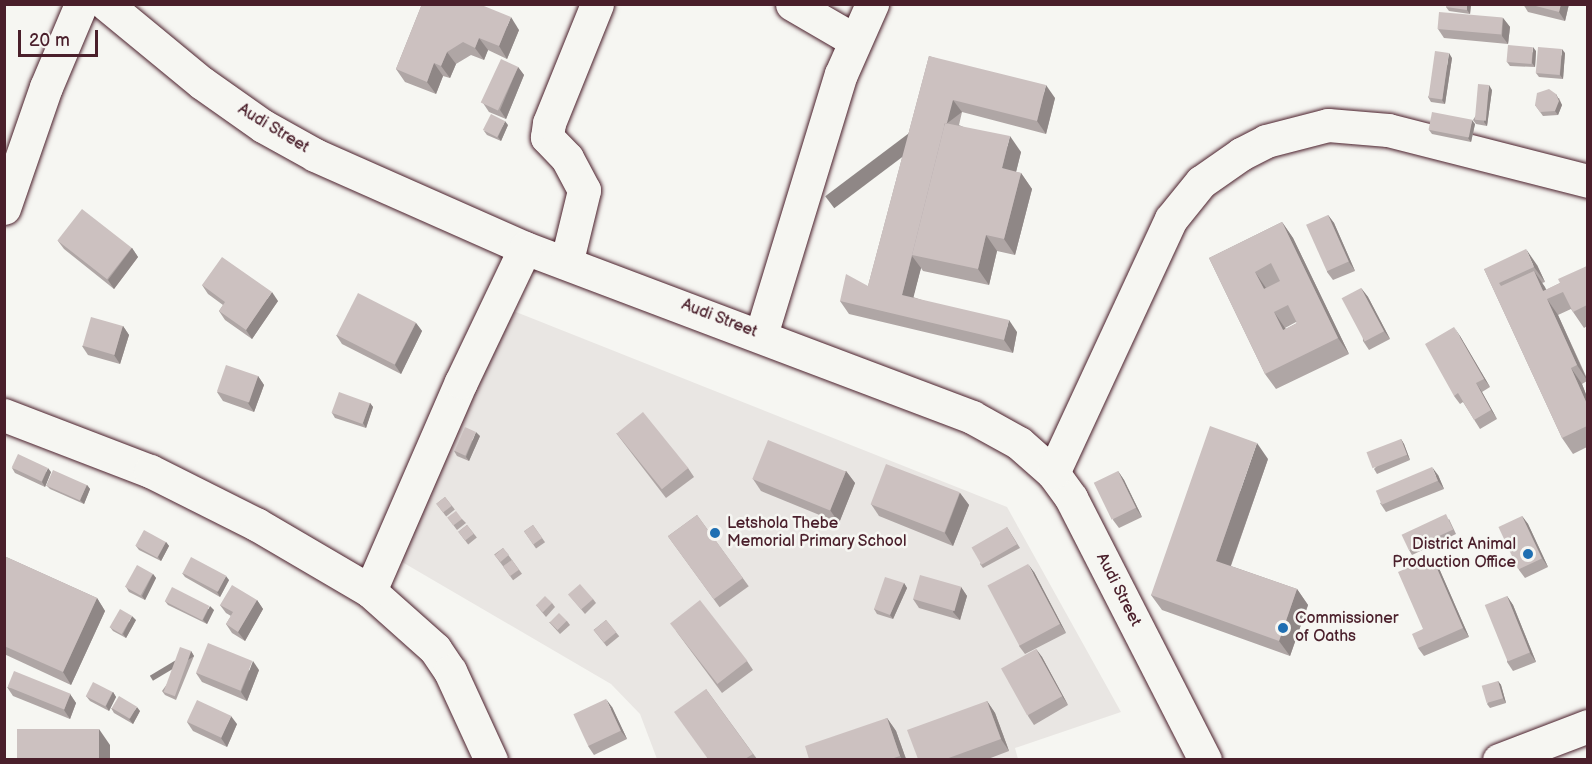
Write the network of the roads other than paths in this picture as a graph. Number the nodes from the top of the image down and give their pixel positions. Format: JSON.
{"nodes":[{"id":1,"x":81,"y":4,"type":"edge"},
{"id":2,"x":106,"y":4,"type":"edge"},
{"id":3,"x":597,"y":4,"type":"edge"},
{"id":4,"x":792,"y":4,"type":"edge"},
{"id":5,"x":872,"y":4,"type":"edge"},
{"id":6,"x":854,"y":40,"type":"junction"},
{"id":7,"x":1587,"y":181,"type":"edge"},
{"id":8,"x":4,"y":208,"type":"edge"},
{"id":9,"x":525,"y":248,"type":"junction"},
{"id":10,"x":567,"y":260,"type":"junction"},
{"id":11,"x":761,"y":334,"type":"junction"},
{"id":12,"x":4,"y":415,"type":"edge"},
{"id":13,"x":1053,"y":473,"type":"junction"},
{"id":14,"x":370,"y":591,"type":"junction"},
{"id":15,"x":1587,"y":726,"type":"edge"},
{"id":16,"x":491,"y":759,"type":"edge"},
{"id":17,"x":1205,"y":759,"type":"edge"},
{"id":18,"x":1499,"y":759,"type":"edge"}],
"edges":[{"from":1,"to":8,"type":"street"},
{"from":2,"to":9,"type":"street","name":"Audi Street"},
{"from":3,"to":10,"type":"street"},
{"from":4,"to":6,"type":"street"},
{"from":5,"to":6,"type":"street"},
{"from":6,"to":11,"type":"street"},
{"from":7,"to":13,"type":"street"},
{"from":9,"to":10,"type":"street","name":"Audi Street"},
{"from":9,"to":14,"type":"street"},
{"from":10,"to":11,"type":"street","name":"Audi Street"},
{"from":11,"to":13,"type":"street","name":"Audi Street"},
{"from":12,"to":14,"type":"street"},
{"from":13,"to":17,"type":"street","name":"Audi Street"},
{"from":14,"to":16,"type":"street"},
{"from":15,"to":18,"type":"street"}]}
